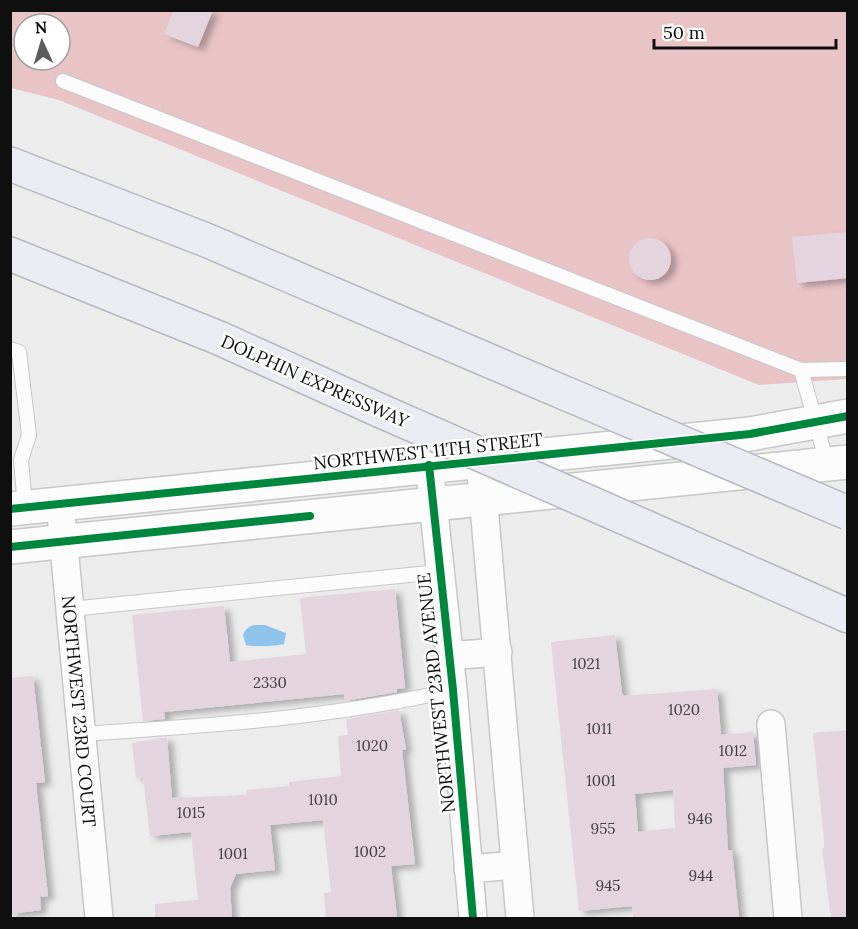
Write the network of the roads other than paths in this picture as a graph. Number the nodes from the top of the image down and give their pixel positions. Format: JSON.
{"nodes":[{"id":1,"x":63,"y":81,"type":"dead end"},
{"id":2,"x":10,"y":164,"type":"edge"},
{"id":3,"x":10,"y":254,"type":"edge"},
{"id":4,"x":10,"y":349,"type":"edge"},
{"id":5,"x":848,"y":369,"type":"edge"},
{"id":6,"x":801,"y":370,"type":"junction"},
{"id":7,"x":848,"y":416,"type":"edge"},
{"id":8,"x":814,"y":421,"type":"junction"},
{"id":9,"x":480,"y":461,"type":"junction"},
{"id":10,"x":838,"y":463,"type":"edge"},
{"id":11,"x":429,"y":465,"type":"junction"},
{"id":12,"x":483,"y":498,"type":"junction"},
{"id":13,"x":433,"y":503,"type":"junction"},
{"id":14,"x":60,"y":504,"type":"junction"},
{"id":15,"x":18,"y":508,"type":"edge"},
{"id":16,"x":848,"y":513,"type":"edge"},
{"id":17,"x":63,"y":542,"type":"junction"},
{"id":18,"x":10,"y":547,"type":"edge"},
{"id":19,"x":439,"y":572,"type":"junction"},
{"id":20,"x":70,"y":609,"type":"junction"},
{"id":21,"x":848,"y":616,"type":"edge"},
{"id":22,"x":498,"y":652,"type":"junction"},
{"id":23,"x":447,"y":656,"type":"junction"},
{"id":24,"x":453,"y":690,"type":"junction"},
{"id":25,"x":771,"y":724,"type":"dead end"},
{"id":26,"x":82,"y":734,"type":"junction"},
{"id":27,"x":515,"y":865,"type":"junction"},
{"id":28,"x":468,"y":869,"type":"junction"},
{"id":29,"x":99,"y":918,"type":"edge"},
{"id":30,"x":473,"y":918,"type":"edge"},
{"id":31,"x":520,"y":918,"type":"edge"},
{"id":32,"x":788,"y":918,"type":"edge"}],
"edges":[{"from":1,"to":6,"type":"lane"},
{"from":2,"to":16,"type":"highway","bridge":true},
{"from":3,"to":21,"type":"highway","name":"DOLPHIN EXPRESSWAY","bridge":true},
{"from":4,"to":15,"type":"lane"},
{"from":5,"to":6,"type":"lane"},
{"from":6,"to":8,"type":"lane"},
{"from":7,"to":8,"type":"street","name":"NORTHWEST 11TH STREET"},
{"from":8,"to":9,"type":"street","name":"NORTHWEST 11TH STREET"},
{"from":8,"to":10,"type":"lane"},
{"from":9,"to":11,"type":"street","name":"NORTHWEST 11TH STREET"},
{"from":9,"to":12,"type":"street"},
{"from":10,"to":12,"type":"street"},
{"from":11,"to":13,"type":"street","name":"NORTHWEST 23RD AVENUE"},
{"from":11,"to":14,"type":"street","name":"NORTHWEST 11TH STREET"},
{"from":12,"to":13,"type":"street"},
{"from":12,"to":22,"type":"street"},
{"from":13,"to":17,"type":"street"},
{"from":13,"to":19,"type":"street","name":"NORTHWEST 23RD AVENUE"},
{"from":14,"to":15,"type":"street","name":"NORTHWEST 11TH STREET"},
{"from":14,"to":17,"type":"street","name":"NORTHWEST 23RD COURT"},
{"from":17,"to":18,"type":"street"},
{"from":17,"to":20,"type":"street","name":"NORTHWEST 23RD COURT"},
{"from":19,"to":20,"type":"lane"},
{"from":19,"to":23,"type":"street","name":"NORTHWEST 23RD AVENUE"},
{"from":20,"to":26,"type":"street","name":"NORTHWEST 23RD COURT"},
{"from":22,"to":23,"type":"street"},
{"from":22,"to":27,"type":"street"},
{"from":23,"to":24,"type":"street","name":"NORTHWEST 23RD AVENUE"},
{"from":24,"to":26,"type":"lane"},
{"from":24,"to":28,"type":"street","name":"NORTHWEST 23RD AVENUE"},
{"from":25,"to":32,"type":"street"},
{"from":26,"to":29,"type":"street","name":"NORTHWEST 23RD COURT"},
{"from":27,"to":28,"type":"street"},
{"from":27,"to":31,"type":"street"},
{"from":28,"to":30,"type":"street","name":"NORTHWEST 23RD AVENUE"}]}
